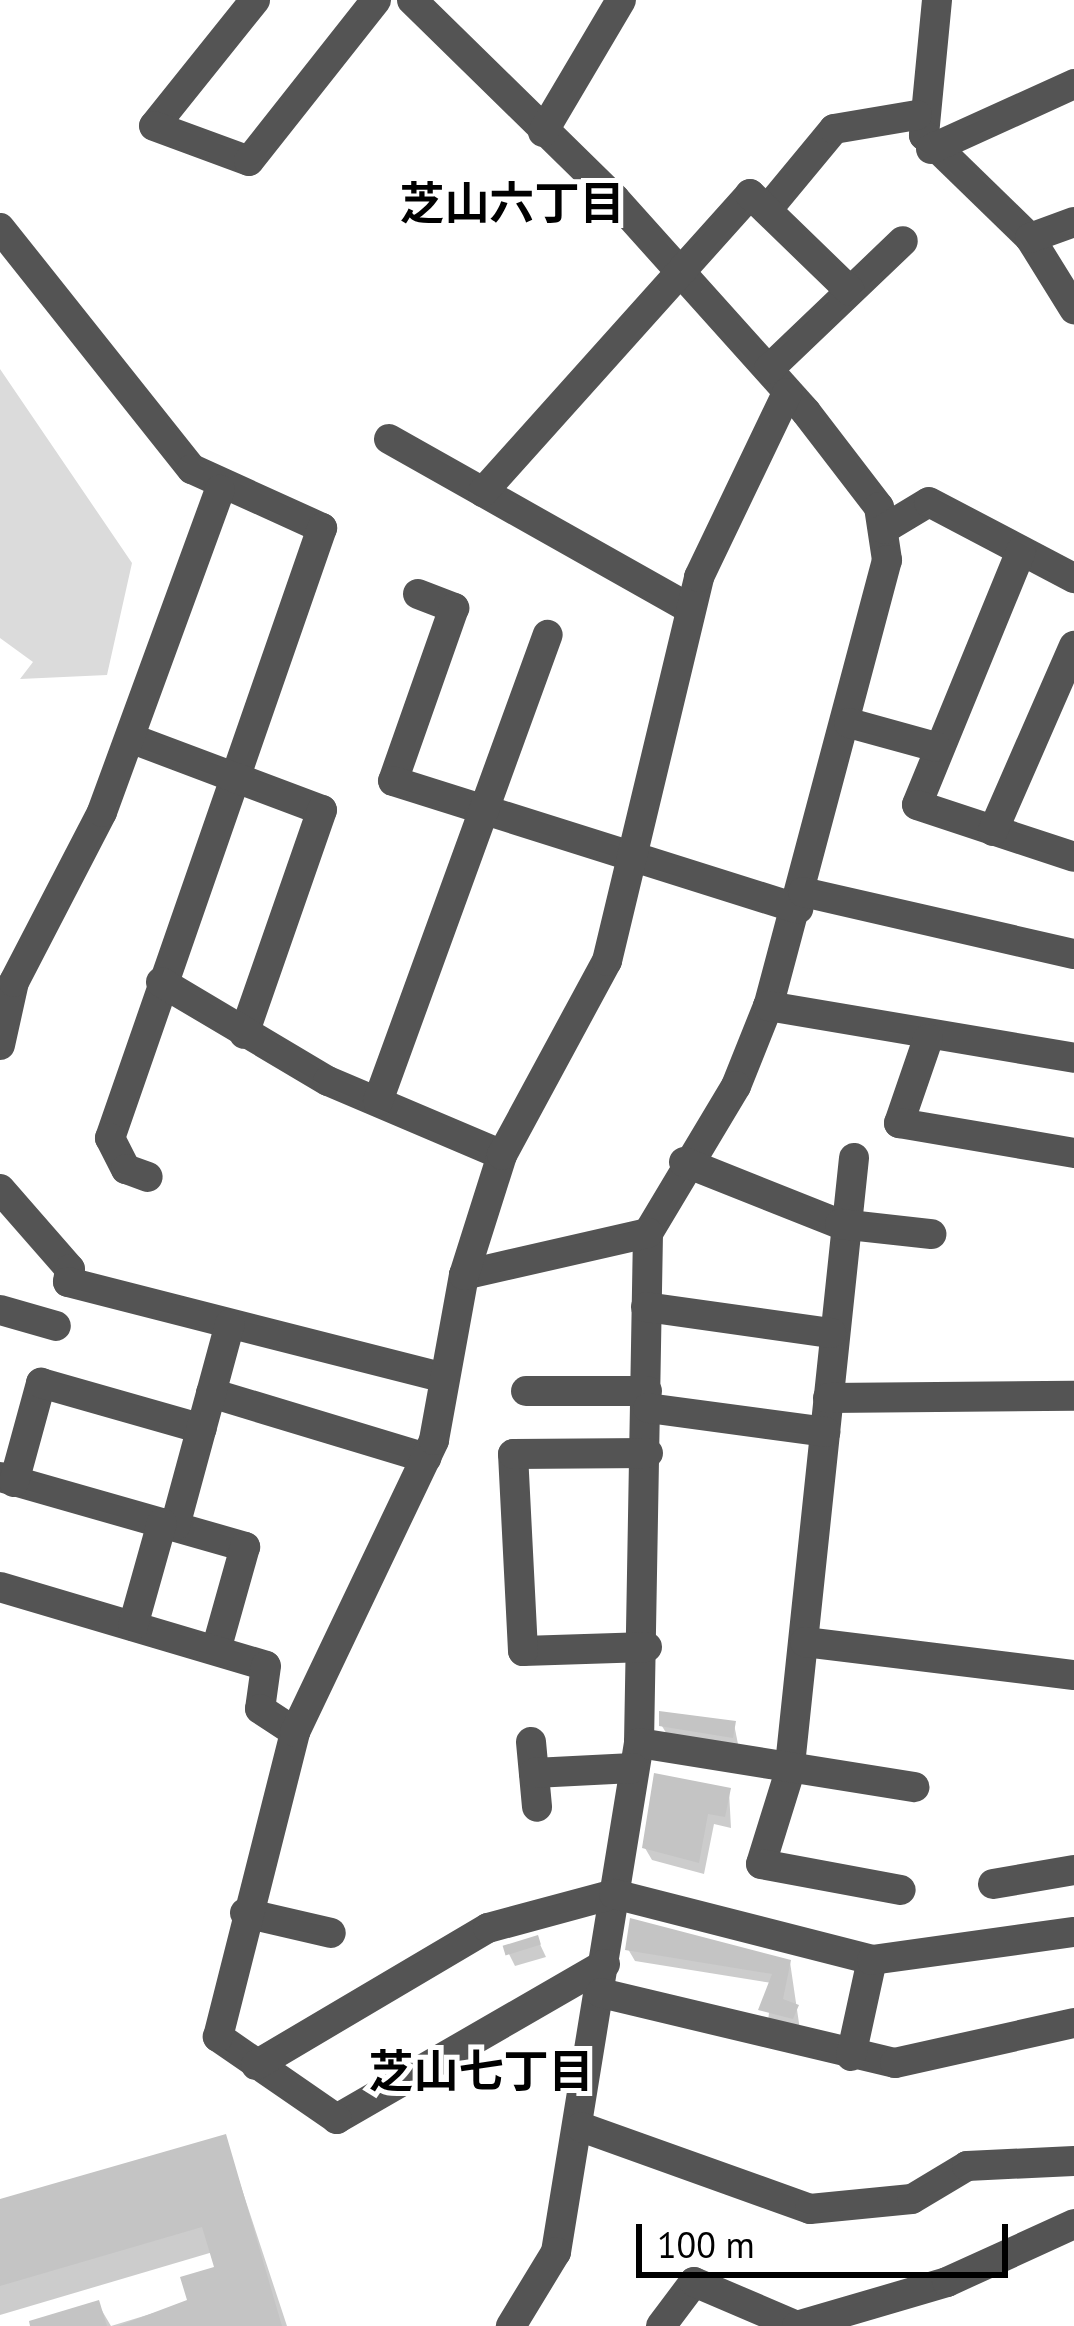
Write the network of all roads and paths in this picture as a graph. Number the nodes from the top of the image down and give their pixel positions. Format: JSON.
{"nodes":[{"id":1,"x":255,"y":0,"type":"edge"},
{"id":2,"x":376,"y":0,"type":"edge"},
{"id":3,"x":412,"y":0,"type":"edge"},
{"id":4,"x":621,"y":0,"type":"edge"},
{"id":5,"x":938,"y":0,"type":"edge"},
{"id":6,"x":1074,"y":84,"type":"edge"},
{"id":7,"x":917,"y":116,"type":"junction"},
{"id":8,"x":543,"y":132,"type":"junction"},
{"id":9,"x":931,"y":149,"type":"junction"},
{"id":10,"x":766,"y":210,"type":"junction"},
{"id":11,"x":1074,"y":222,"type":"edge"},
{"id":12,"x":0,"y":228,"type":"edge"},
{"id":13,"x":1030,"y":238,"type":"junction"},
{"id":14,"x":903,"y":241,"type":"dead end"},
{"id":15,"x":681,"y":269,"type":"junction"},
{"id":16,"x":850,"y":291,"type":"junction"},
{"id":17,"x":1074,"y":309,"type":"edge"},
{"id":18,"x":778,"y":381,"type":"junction"},
{"id":19,"x":389,"y":439,"type":"dead end"},
{"id":20,"x":220,"y":490,"type":"junction"},
{"id":21,"x":483,"y":492,"type":"junction"},
{"id":22,"x":884,"y":530,"type":"junction"},
{"id":23,"x":1021,"y":551,"type":"junction"},
{"id":24,"x":1074,"y":578,"type":"edge"},
{"id":25,"x":418,"y":594,"type":"dead end"},
{"id":26,"x":689,"y":608,"type":"junction"},
{"id":27,"x":548,"y":635,"type":"dead end"},
{"id":28,"x":1074,"y":646,"type":"edge"},
{"id":29,"x":850,"y":723,"type":"junction"},
{"id":30,"x":130,"y":738,"type":"junction"},
{"id":31,"x":936,"y":747,"type":"junction"},
{"id":32,"x":231,"y":776,"type":"junction"},
{"id":33,"x":484,"y":809,"type":"junction"},
{"id":34,"x":993,"y":831,"type":"junction"},
{"id":35,"x":638,"y":854,"type":"junction"},
{"id":36,"x":1074,"y":857,"type":"edge"},
{"id":37,"x":801,"y":900,"type":"junction"},
{"id":38,"x":1074,"y":954,"type":"edge"},
{"id":39,"x":161,"y":982,"type":"junction"},
{"id":40,"x":768,"y":1006,"type":"junction"},
{"id":41,"x":244,"y":1034,"type":"junction"},
{"id":42,"x":928,"y":1039,"type":"junction"},
{"id":43,"x":0,"y":1045,"type":"edge"},
{"id":44,"x":1074,"y":1058,"type":"edge"},
{"id":45,"x":378,"y":1101,"type":"junction"},
{"id":46,"x":1074,"y":1153,"type":"edge"},
{"id":47,"x":502,"y":1155,"type":"junction"},
{"id":48,"x":854,"y":1158,"type":"dead end"},
{"id":49,"x":684,"y":1162,"type":"junction"},
{"id":50,"x":148,"y":1177,"type":"dead end"},
{"id":51,"x":0,"y":1190,"type":"edge"},
{"id":52,"x":840,"y":1224,"type":"junction"},
{"id":53,"x":648,"y":1233,"type":"junction"},
{"id":54,"x":931,"y":1234,"type":"dead end"},
{"id":55,"x":464,"y":1275,"type":"junction"},
{"id":56,"x":646,"y":1307,"type":"junction"},
{"id":57,"x":0,"y":1310,"type":"edge"},
{"id":58,"x":230,"y":1324,"type":"junction"},
{"id":59,"x":56,"y":1326,"type":"dead end"},
{"id":60,"x":831,"y":1334,"type":"junction"},
{"id":61,"x":444,"y":1378,"type":"junction"},
{"id":62,"x":526,"y":1391,"type":"dead end"},
{"id":63,"x":211,"y":1394,"type":"junction"},
{"id":64,"x":1074,"y":1396,"type":"edge"},
{"id":65,"x":828,"y":1398,"type":"junction"},
{"id":66,"x":647,"y":1400,"type":"junction"},
{"id":67,"x":202,"y":1429,"type":"junction"},
{"id":68,"x":825,"y":1432,"type":"junction"},
{"id":69,"x":648,"y":1453,"type":"junction"},
{"id":70,"x":426,"y":1458,"type":"junction"},
{"id":71,"x":7,"y":1480,"type":"edge"},
{"id":72,"x":169,"y":1525,"type":"junction"},
{"id":73,"x":0,"y":1587,"type":"edge"},
{"id":74,"x":133,"y":1626,"type":"junction"},
{"id":75,"x":805,"y":1642,"type":"junction"},
{"id":76,"x":647,"y":1647,"type":"junction"},
{"id":77,"x":216,"y":1650,"type":"junction"},
{"id":78,"x":1074,"y":1675,"type":"edge"},
{"id":79,"x":295,"y":1732,"type":"junction"},
{"id":80,"x":636,"y":1756,"type":"junction"},
{"id":81,"x":790,"y":1774,"type":"junction"},
{"id":82,"x":915,"y":1787,"type":"dead end"},
{"id":83,"x":537,"y":1808,"type":"dead end"},
{"id":84,"x":1074,"y":1870,"type":"edge"},
{"id":85,"x":993,"y":1884,"type":"dead end"},
{"id":86,"x":902,"y":1890,"type":"dead end"},
{"id":87,"x":614,"y":1894,"type":"junction"},
{"id":88,"x":244,"y":1913,"type":"junction"},
{"id":89,"x":1074,"y":1932,"type":"edge"},
{"id":90,"x":331,"y":1934,"type":"dead end"},
{"id":91,"x":872,"y":1960,"type":"junction"},
{"id":92,"x":603,"y":1979,"type":"junction"},
{"id":93,"x":1074,"y":2023,"type":"edge"},
{"id":94,"x":851,"y":2056,"type":"junction"},
{"id":95,"x":256,"y":2065,"type":"junction"},
{"id":96,"x":581,"y":2127,"type":"junction"},
{"id":97,"x":1072,"y":2168,"type":"edge"},
{"id":98,"x":1074,"y":2224,"type":"edge"},
{"id":99,"x":520,"y":2324,"type":"edge"},
{"id":100,"x":661,"y":2326,"type":"edge"}],
"edges":[{"from":1,"to":2,"type":"street"},
{"from":3,"to":8,"type":"street"},
{"from":4,"to":8,"type":"street"},
{"from":5,"to":7,"type":"street"},
{"from":6,"to":9,"type":"street"},
{"from":7,"to":9,"type":"street"},
{"from":7,"to":10,"type":"street"},
{"from":8,"to":15,"type":"street"},
{"from":9,"to":13,"type":"street"},
{"from":10,"to":15,"type":"street"},
{"from":10,"to":16,"type":"street"},
{"from":11,"to":13,"type":"street"},
{"from":12,"to":20,"type":"street"},
{"from":13,"to":17,"type":"street"},
{"from":14,"to":16,"type":"street"},
{"from":15,"to":18,"type":"street"},
{"from":15,"to":21,"type":"street"},
{"from":16,"to":18,"type":"street"},
{"from":18,"to":22,"type":"street"},
{"from":18,"to":26,"type":"street"},
{"from":19,"to":21,"type":"street"},
{"from":20,"to":30,"type":"street"},
{"from":20,"to":32,"type":"street"},
{"from":21,"to":26,"type":"street"},
{"from":22,"to":23,"type":"street"},
{"from":22,"to":29,"type":"street"},
{"from":23,"to":24,"type":"street"},
{"from":23,"to":31,"type":"street"},
{"from":25,"to":33,"type":"street"},
{"from":26,"to":35,"type":"street"},
{"from":27,"to":33,"type":"street"},
{"from":28,"to":34,"type":"street"},
{"from":29,"to":31,"type":"street"},
{"from":29,"to":37,"type":"street"},
{"from":30,"to":32,"type":"street"},
{"from":30,"to":43,"type":"street"},
{"from":31,"to":34,"type":"street"},
{"from":32,"to":39,"type":"street"},
{"from":32,"to":41,"type":"street"},
{"from":33,"to":35,"type":"street"},
{"from":33,"to":45,"type":"street"},
{"from":34,"to":36,"type":"street"},
{"from":35,"to":37,"type":"street"},
{"from":35,"to":47,"type":"street"},
{"from":37,"to":38,"type":"street"},
{"from":37,"to":40,"type":"street"},
{"from":39,"to":41,"type":"street"},
{"from":39,"to":50,"type":"street"},
{"from":40,"to":42,"type":"street"},
{"from":40,"to":49,"type":"street"},
{"from":41,"to":45,"type":"street"},
{"from":42,"to":44,"type":"street"},
{"from":42,"to":46,"type":"street"},
{"from":45,"to":47,"type":"street"},
{"from":47,"to":55,"type":"street"},
{"from":48,"to":52,"type":"street"},
{"from":49,"to":52,"type":"street"},
{"from":49,"to":53,"type":"street"},
{"from":51,"to":58,"type":"street"},
{"from":52,"to":54,"type":"street"},
{"from":52,"to":60,"type":"street"},
{"from":53,"to":55,"type":"street"},
{"from":53,"to":56,"type":"street"},
{"from":55,"to":61,"type":"street"},
{"from":56,"to":60,"type":"street"},
{"from":56,"to":66,"type":"street"},
{"from":57,"to":59,"type":"street"},
{"from":58,"to":61,"type":"street"},
{"from":58,"to":63,"type":"street"},
{"from":60,"to":65,"type":"street"},
{"from":61,"to":70,"type":"street"},
{"from":62,"to":66,"type":"street"},
{"from":63,"to":67,"type":"street"},
{"from":63,"to":70,"type":"street"},
{"from":64,"to":65,"type":"street"},
{"from":65,"to":68,"type":"street"},
{"from":66,"to":68,"type":"street"},
{"from":66,"to":69,"type":"street"},
{"from":67,"to":71,"type":"street"},
{"from":67,"to":72,"type":"street"},
{"from":68,"to":75,"type":"street"},
{"from":69,"to":76,"type":"street"},
{"from":69,"to":76,"type":"street"},
{"from":70,"to":79,"type":"street"},
{"from":71,"to":72,"type":"street"},
{"from":72,"to":74,"type":"street"},
{"from":72,"to":77,"type":"street"},
{"from":73,"to":74,"type":"street"},
{"from":74,"to":77,"type":"street"},
{"from":75,"to":78,"type":"street"},
{"from":75,"to":81,"type":"street"},
{"from":76,"to":80,"type":"street"},
{"from":77,"to":79,"type":"street"},
{"from":79,"to":88,"type":"street"},
{"from":80,"to":81,"type":"street"},
{"from":80,"to":83,"type":"street"},
{"from":80,"to":87,"type":"street"},
{"from":81,"to":82,"type":"street"},
{"from":81,"to":86,"type":"street"},
{"from":84,"to":85,"type":"street"},
{"from":87,"to":91,"type":"street"},
{"from":87,"to":92,"type":"street"},
{"from":87,"to":95,"type":"street"},
{"from":88,"to":90,"type":"street"},
{"from":88,"to":95,"type":"street"},
{"from":89,"to":91,"type":"street"},
{"from":91,"to":94,"type":"street"},
{"from":92,"to":94,"type":"street"},
{"from":92,"to":95,"type":"street"},
{"from":92,"to":96,"type":"street"},
{"from":93,"to":94,"type":"street"},
{"from":96,"to":97,"type":"street"},
{"from":96,"to":99,"type":"street"},
{"from":98,"to":100,"type":"street"}]}
